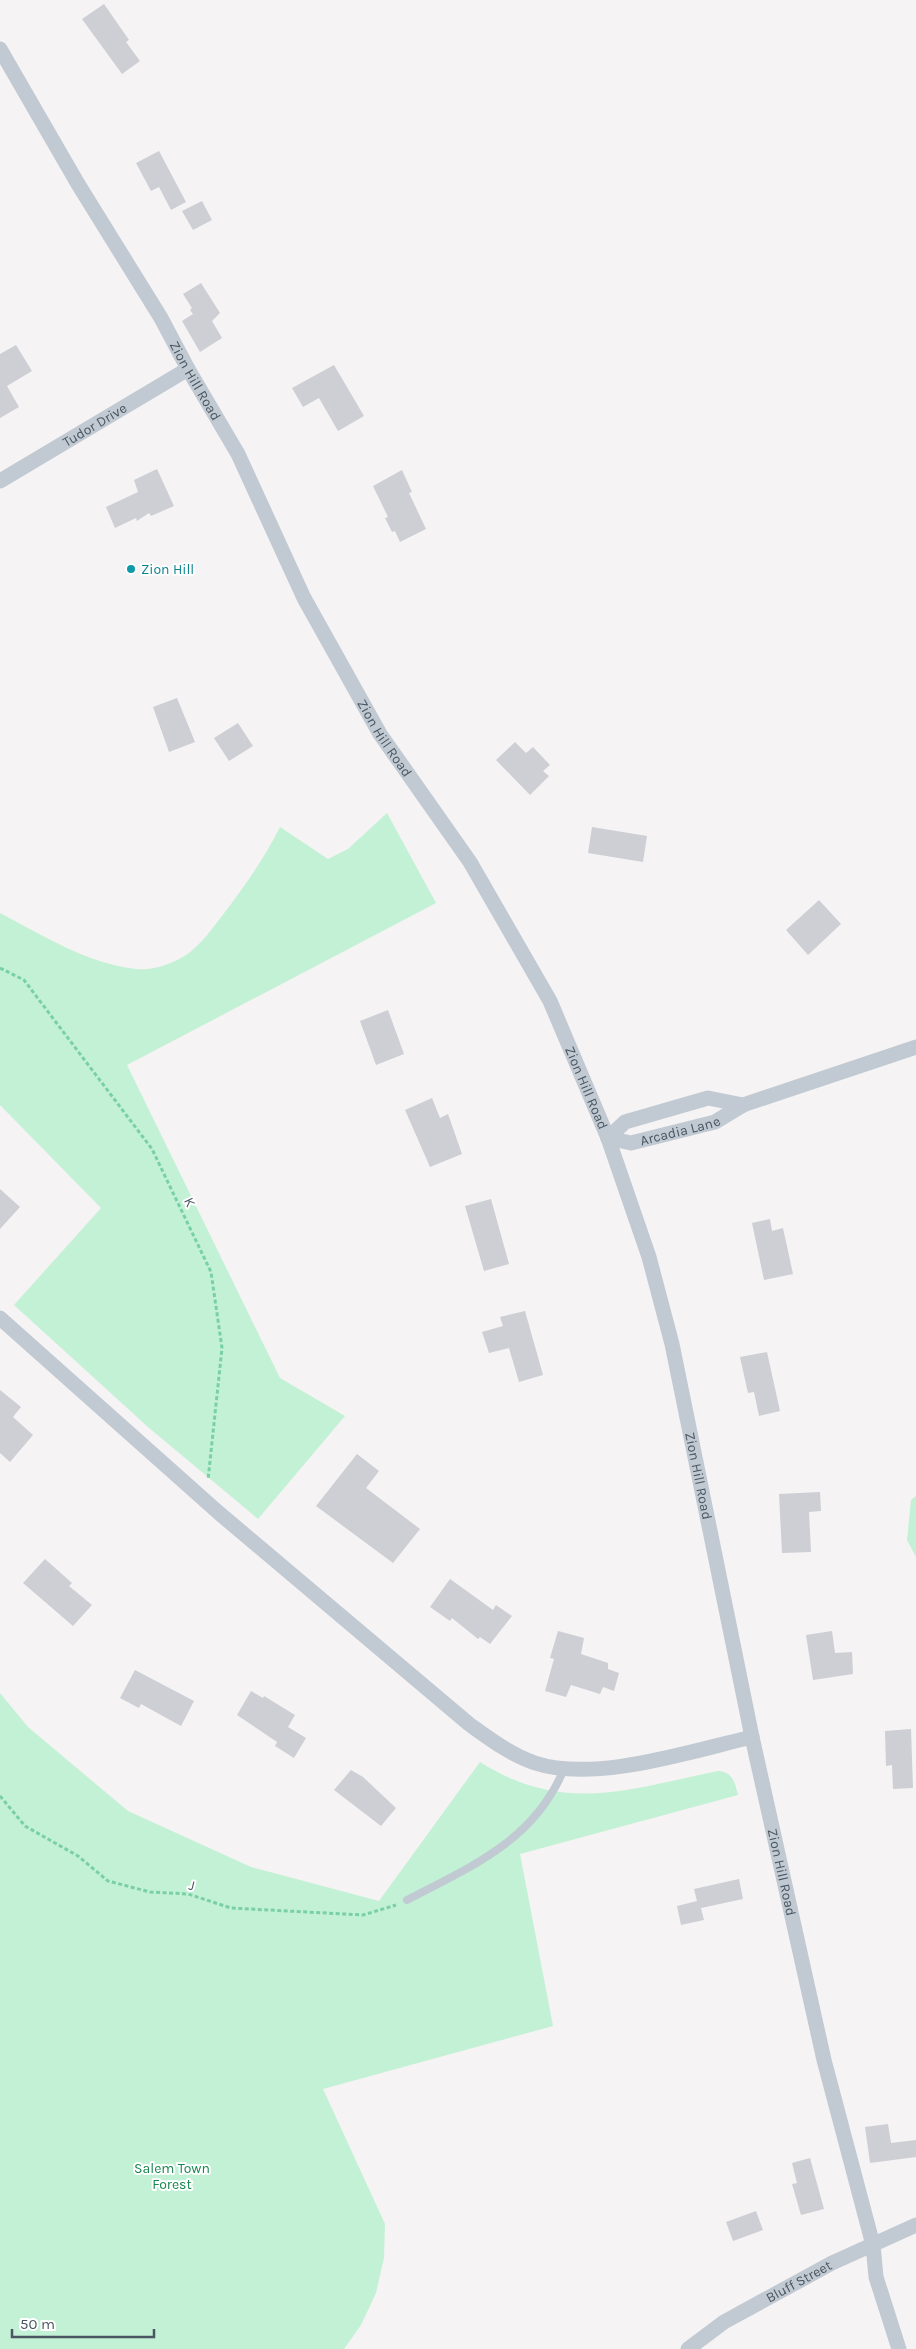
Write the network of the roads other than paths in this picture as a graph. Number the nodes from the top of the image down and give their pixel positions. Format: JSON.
{"nodes":[{"id":1,"x":0,"y":49,"type":"edge"},
{"id":2,"x":188,"y":370,"type":"junction"},
{"id":3,"x":0,"y":481,"type":"edge"},
{"id":4,"x":916,"y":1047,"type":"edge"},
{"id":5,"x":743,"y":1105,"type":"junction"},
{"id":6,"x":608,"y":1138,"type":"junction"},
{"id":7,"x":0,"y":1318,"type":"edge"},
{"id":8,"x":752,"y":1737,"type":"junction"},
{"id":9,"x":564,"y":1769,"type":"junction"},
{"id":10,"x":407,"y":1900,"type":"road end"},
{"id":11,"x":916,"y":2226,"type":"edge"},
{"id":12,"x":873,"y":2245,"type":"junction"},
{"id":13,"x":688,"y":2349,"type":"edge"},
{"id":14,"x":899,"y":2349,"type":"edge"}],
"edges":[{"from":1,"to":2,"type":"street","name":"Zion Hill Road"},
{"from":2,"to":3,"type":"street","name":"Tudor Drive"},
{"from":2,"to":6,"type":"street","name":"Zion Hill Road"},
{"from":4,"to":5,"type":"street","name":"Arcadia Lane"},
{"from":5,"to":6,"type":"street","name":"Arcadia Lane"},
{"from":5,"to":6,"type":"street","name":"Arcadia Lane"},
{"from":6,"to":8,"type":"street","name":"Zion Hill Road"},
{"from":7,"to":9,"type":"street"},
{"from":8,"to":9,"type":"street"},
{"from":8,"to":12,"type":"street","name":"Zion Hill Road"},
{"from":9,"to":10,"type":"lane"},
{"from":11,"to":12,"type":"street","name":"Bluff Street"},
{"from":12,"to":13,"type":"street","name":"Bluff Street"},
{"from":12,"to":14,"type":"street","name":"Zion Hill Road"}]}
